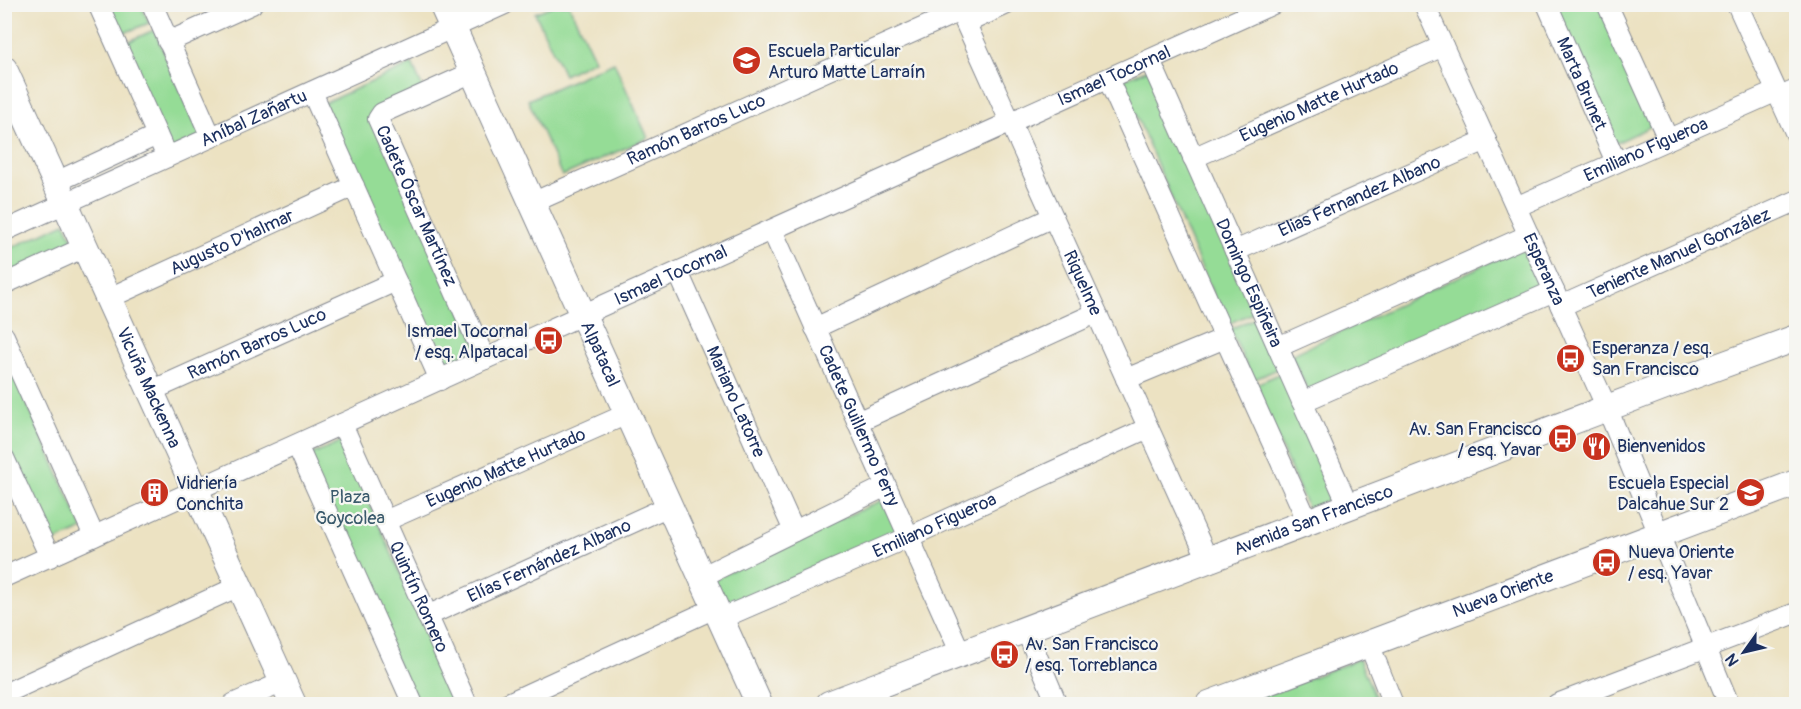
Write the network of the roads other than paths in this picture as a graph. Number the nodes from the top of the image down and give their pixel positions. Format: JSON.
{"nodes":[{"id":1,"x":98,"y":4,"type":"edge"},
{"id":2,"x":152,"y":4,"type":"edge"},
{"id":3,"x":252,"y":4,"type":"edge"},
{"id":4,"x":442,"y":4,"type":"edge"},
{"id":5,"x":505,"y":4,"type":"edge"},
{"id":6,"x":1007,"y":4,"type":"edge"},
{"id":7,"x":1273,"y":4,"type":"edge"},
{"id":8,"x":1424,"y":4,"type":"edge"},
{"id":9,"x":1546,"y":4,"type":"edge"},
{"id":10,"x":1607,"y":4,"type":"edge"},
{"id":11,"x":1737,"y":4,"type":"edge"},
{"id":12,"x":1252,"y":9,"type":"edge"},
{"id":13,"x":961,"y":13,"type":"edge"},
{"id":14,"x":453,"y":28,"type":"junction"},
{"id":15,"x":168,"y":42,"type":"junction"},
{"id":16,"x":1443,"y":46,"type":"junction"},
{"id":17,"x":1150,"y":60,"type":"junction"},
{"id":18,"x":4,"y":69,"type":"edge"},
{"id":19,"x":473,"y":72,"type":"junction"},
{"id":20,"x":1108,"y":79,"type":"junction"},
{"id":21,"x":312,"y":92,"type":"junction"},
{"id":22,"x":1784,"y":93,"type":"edge"},
{"id":23,"x":14,"y":113,"type":"edge"},
{"id":24,"x":1010,"y":122,"type":"junction"},
{"id":25,"x":1797,"y":134,"type":"edge"},
{"id":26,"x":157,"y":135,"type":"junction"},
{"id":27,"x":212,"y":137,"type":"junction"},
{"id":28,"x":1668,"y":139,"type":"junction"},
{"id":29,"x":1486,"y":140,"type":"junction"},
{"id":30,"x":167,"y":157,"type":"junction"},
{"id":31,"x":1193,"y":158,"type":"junction"},
{"id":32,"x":1616,"y":162,"type":"junction"},
{"id":33,"x":354,"y":186,"type":"junction"},
{"id":34,"x":61,"y":193,"type":"junction"},
{"id":35,"x":1797,"y":201,"type":"edge"},
{"id":36,"x":532,"y":203,"type":"junction"},
{"id":37,"x":1516,"y":207,"type":"junction"},
{"id":38,"x":1053,"y":218,"type":"junction"},
{"id":39,"x":772,"y":230,"type":"junction"},
{"id":40,"x":4,"y":231,"type":"edge"},
{"id":41,"x":1529,"y":235,"type":"junction"},
{"id":42,"x":86,"y":247,"type":"junction"},
{"id":43,"x":1235,"y":251,"type":"junction"},
{"id":44,"x":678,"y":272,"type":"junction"},
{"id":45,"x":396,"y":281,"type":"junction"},
{"id":46,"x":4,"y":284,"type":"edge"},
{"id":47,"x":109,"y":298,"type":"junction"},
{"id":48,"x":1557,"y":299,"type":"junction"},
{"id":49,"x":1096,"y":313,"type":"junction"},
{"id":50,"x":582,"y":315,"type":"junction"},
{"id":51,"x":815,"y":328,"type":"junction"},
{"id":52,"x":4,"y":336,"type":"edge"},
{"id":53,"x":1225,"y":338,"type":"junction"},
{"id":54,"x":1797,"y":338,"type":"edge"},
{"id":55,"x":1278,"y":347,"type":"junction"},
{"id":56,"x":485,"y":359,"type":"junction"},
{"id":57,"x":1126,"y":379,"type":"junction"},
{"id":58,"x":440,"y":380,"type":"junction"},
{"id":59,"x":151,"y":391,"type":"junction"},
{"id":60,"x":1302,"y":402,"type":"junction"},
{"id":61,"x":1607,"y":408,"type":"junction"},
{"id":62,"x":627,"y":414,"type":"junction"},
{"id":63,"x":857,"y":422,"type":"junction"},
{"id":64,"x":342,"y":424,"type":"junction"},
{"id":65,"x":1148,"y":428,"type":"junction"},
{"id":66,"x":297,"y":445,"type":"junction"},
{"id":67,"x":4,"y":458,"type":"edge"},
{"id":68,"x":1797,"y":483,"type":"edge"},
{"id":69,"x":886,"y":486,"type":"junction"},
{"id":70,"x":196,"y":490,"type":"junction"},
{"id":71,"x":669,"y":506,"type":"junction"},
{"id":72,"x":1349,"y":507,"type":"junction"},
{"id":73,"x":386,"y":521,"type":"junction"},
{"id":74,"x":1308,"y":522,"type":"junction"},
{"id":75,"x":794,"y":531,"type":"junction"},
{"id":76,"x":1659,"y":535,"type":"junction"},
{"id":77,"x":94,"y":536,"type":"junction"},
{"id":78,"x":909,"y":537,"type":"junction"},
{"id":79,"x":50,"y":556,"type":"junction"},
{"id":80,"x":1208,"y":560,"type":"junction"},
{"id":81,"x":4,"y":577,"type":"edge"},
{"id":82,"x":701,"y":577,"type":"junction"},
{"id":83,"x":240,"y":586,"type":"junction"},
{"id":84,"x":1797,"y":613,"type":"edge"},
{"id":85,"x":718,"y":614,"type":"junction"},
{"id":86,"x":427,"y":616,"type":"junction"},
{"id":87,"x":1026,"y":630,"type":"junction"},
{"id":88,"x":1369,"y":644,"type":"junction"},
{"id":89,"x":1705,"y":648,"type":"junction"},
{"id":90,"x":961,"y":654,"type":"junction"},
{"id":91,"x":288,"y":693,"type":"edge"},
{"id":92,"x":4,"y":694,"type":"edge"},
{"id":93,"x":233,"y":705,"type":"edge"},
{"id":94,"x":413,"y":705,"type":"edge"},
{"id":95,"x":467,"y":705,"type":"edge"},
{"id":96,"x":506,"y":705,"type":"edge"},
{"id":97,"x":759,"y":705,"type":"edge"},
{"id":98,"x":829,"y":705,"type":"edge"},
{"id":99,"x":1058,"y":705,"type":"edge"},
{"id":100,"x":1209,"y":705,"type":"edge"},
{"id":101,"x":1393,"y":705,"type":"edge"},
{"id":102,"x":1557,"y":705,"type":"edge"},
{"id":103,"x":1729,"y":705,"type":"edge"}],
"edges":[{"from":1,"to":26,"type":"street"},
{"from":2,"to":15,"type":"street"},
{"from":3,"to":15,"type":"street"},
{"from":4,"to":14,"type":"main road","name":"Alpatacal"},
{"from":5,"to":14,"type":"street","name":"Aníbal Zañartu"},
{"from":6,"to":13,"type":"street","name":"Ramón Barros Luco"},
{"from":7,"to":12,"type":"street","name":"Ismael Tocornal"},
{"from":8,"to":16,"type":"street","name":"Esperanza"},
{"from":9,"to":32,"type":"street","name":"Marta Brunet"},
{"from":10,"to":28,"type":"street"},
{"from":11,"to":22,"type":"street"},
{"from":12,"to":17,"type":"street","name":"Ismael Tocornal"},
{"from":13,"to":24,"type":"street","name":"Riquelme"},
{"from":13,"to":36,"type":"street","name":"Ramón Barros Luco"},
{"from":14,"to":19,"type":"main road","name":"Alpatacal"},
{"from":14,"to":21,"type":"street","name":"Aníbal Zañartu"},
{"from":15,"to":27,"type":"street"},
{"from":16,"to":29,"type":"street","name":"Esperanza"},
{"from":16,"to":31,"type":"street","name":"Eugenio Matte Hurtado"},
{"from":17,"to":20,"type":"street","name":"Ismael Tocornal"},
{"from":17,"to":31,"type":"street","name":"Domingo Espiñeira"},
{"from":18,"to":23,"type":"main road","name":"Vicuña Mackenna"},
{"from":19,"to":36,"type":"main road","name":"Alpatacal"},
{"from":19,"to":56,"type":"street","name":"Cadete Óscar Martínez"},
{"from":20,"to":24,"type":"street","name":"Ismael Tocornal"},
{"from":20,"to":53,"type":"street"},
{"from":21,"to":27,"type":"street","name":"Aníbal Zañartu"},
{"from":21,"to":33,"type":"street"},
{"from":22,"to":25,"type":"street"},
{"from":22,"to":28,"type":"street","name":"Emiliano Figueroa"},
{"from":23,"to":34,"type":"main road","name":"Vicuña Mackenna"},
{"from":24,"to":38,"type":"street","name":"Riquelme"},
{"from":24,"to":39,"type":"street","name":"Ismael Tocornal"},
{"from":26,"to":30,"type":"street"},
{"from":26,"to":34,"type":"street","name":"Aníbal Zañartu"},
{"from":27,"to":30,"type":"street","name":"Aníbal Zañartu"},
{"from":28,"to":32,"type":"street","name":"Emiliano Figueroa"},
{"from":29,"to":37,"type":"street","name":"Esperanza"},
{"from":29,"to":43,"type":"street","name":"Elias Fernandez Albano"},
{"from":30,"to":34,"type":"street","name":"Aníbal Zañartu"},
{"from":31,"to":43,"type":"street","name":"Domingo Espiñeira"},
{"from":32,"to":37,"type":"street","name":"Emiliano Figueroa"},
{"from":33,"to":45,"type":"street"},
{"from":33,"to":47,"type":"street","name":"Augusto D'halmar"},
{"from":34,"to":40,"type":"street","name":"Aníbal Zañartu"},
{"from":34,"to":42,"type":"main road","name":"Vicuña Mackenna"},
{"from":35,"to":48,"type":"street","name":"Teniente Manuel González"},
{"from":36,"to":50,"type":"main road","name":"Alpatacal"},
{"from":37,"to":41,"type":"street","name":"Esperanza"},
{"from":38,"to":49,"type":"street","name":"Riquelme"},
{"from":38,"to":51,"type":"street"},
{"from":39,"to":44,"type":"street","name":"Ismael Tocornal"},
{"from":39,"to":51,"type":"street","name":"Cadete Guillermo Perry"},
{"from":41,"to":48,"type":"street","name":"Esperanza"},
{"from":41,"to":55,"type":"street"},
{"from":42,"to":46,"type":"street"},
{"from":42,"to":47,"type":"main road","name":"Vicuña Mackenna"},
{"from":43,"to":55,"type":"street","name":"Domingo Espiñeira"},
{"from":44,"to":50,"type":"street","name":"Ismael Tocornal"},
{"from":44,"to":75,"type":"street","name":"Mariano Latorre"},
{"from":45,"to":58,"type":"street"},
{"from":45,"to":59,"type":"street","name":"Ramón Barros Luco"},
{"from":47,"to":59,"type":"main road","name":"Vicuña Mackenna"},
{"from":48,"to":60,"type":"street"},
{"from":48,"to":61,"type":"street","name":"Esperanza"},
{"from":49,"to":57,"type":"street","name":"Riquelme"},
{"from":49,"to":63,"type":"street"},
{"from":50,"to":56,"type":"street","name":"Ismael Tocornal"},
{"from":50,"to":62,"type":"main road","name":"Alpatacal"},
{"from":51,"to":63,"type":"street","name":"Cadete Guillermo Perry"},
{"from":52,"to":77,"type":"street"},
{"from":53,"to":57,"type":"street"},
{"from":53,"to":74,"type":"street"},
{"from":54,"to":61,"type":"main road","name":"Avenida San Francisco"},
{"from":55,"to":60,"type":"street","name":"Domingo Espiñeira"},
{"from":56,"to":58,"type":"street","name":"Ismael Tocornal"},
{"from":57,"to":65,"type":"street","name":"Riquelme"},
{"from":58,"to":64,"type":"street","name":"Ismael Tocornal"},
{"from":59,"to":70,"type":"main road","name":"Vicuña Mackenna"},
{"from":60,"to":72,"type":"street","name":"Domingo Espiñeira"},
{"from":61,"to":72,"type":"main road","name":"Avenida San Francisco"},
{"from":61,"to":76,"type":"street","name":"Esperanza"},
{"from":62,"to":71,"type":"main road","name":"Alpatacal"},
{"from":62,"to":73,"type":"street","name":"Eugenio Matte Hurtado"},
{"from":63,"to":69,"type":"street","name":"Cadete Guillermo Perry"},
{"from":64,"to":66,"type":"street","name":"Ismael Tocornal"},
{"from":64,"to":73,"type":"street","name":"Quintín Romero"},
{"from":65,"to":78,"type":"street","name":"Emiliano Figueroa"},
{"from":65,"to":80,"type":"street","name":"Riquelme"},
{"from":66,"to":70,"type":"street","name":"Ismael Tocornal"},
{"from":66,"to":94,"type":"street"},
{"from":67,"to":79,"type":"street"},
{"from":68,"to":76,"type":"main road","name":"Nueva Oriente"},
{"from":69,"to":75,"type":"street"},
{"from":69,"to":78,"type":"street","name":"Cadete Guillermo Perry"},
{"from":70,"to":77,"type":"street","name":"Ismael Tocornal"},
{"from":70,"to":83,"type":"main road","name":"Vicuña Mackenna"},
{"from":71,"to":82,"type":"main road","name":"Alpatacal"},
{"from":71,"to":86,"type":"street","name":"Elías Fernández Albano"},
{"from":72,"to":74,"type":"main road","name":"Avenida San Francisco"},
{"from":73,"to":86,"type":"street","name":"Quintín Romero"},
{"from":74,"to":80,"type":"main road","name":"Avenida San Francisco"},
{"from":75,"to":82,"type":"street"},
{"from":76,"to":88,"type":"main road","name":"Nueva Oriente"},
{"from":76,"to":89,"type":"street","name":"Esperanza"},
{"from":77,"to":79,"type":"street","name":"Ismael Tocornal"},
{"from":78,"to":85,"type":"street","name":"Emiliano Figueroa"},
{"from":78,"to":90,"type":"street","name":"Cadete Guillermo Perry"},
{"from":79,"to":81,"type":"street","name":"Ismael Tocornal"},
{"from":80,"to":87,"type":"main road","name":"Avenida San Francisco"},
{"from":82,"to":85,"type":"main road","name":"Alpatacal"},
{"from":83,"to":91,"type":"main road","name":"Vicuña Mackenna"},
{"from":83,"to":92,"type":"street"},
{"from":84,"to":89,"type":"street"},
{"from":85,"to":96,"type":"street","name":"Emiliano Figueroa"},
{"from":85,"to":97,"type":"main road","name":"Alpatacal"},
{"from":86,"to":95,"type":"street","name":"Quintín Romero"},
{"from":87,"to":90,"type":"main road","name":"Avenida San Francisco"},
{"from":87,"to":99,"type":"street"},
{"from":88,"to":100,"type":"main road","name":"Nueva Oriente"},
{"from":88,"to":101,"type":"street"},
{"from":89,"to":102,"type":"street"},
{"from":89,"to":103,"type":"street","name":"Esperanza"},
{"from":90,"to":98,"type":"main road","name":"Avenida San Francisco"},
{"from":91,"to":93,"type":"street"}]}
